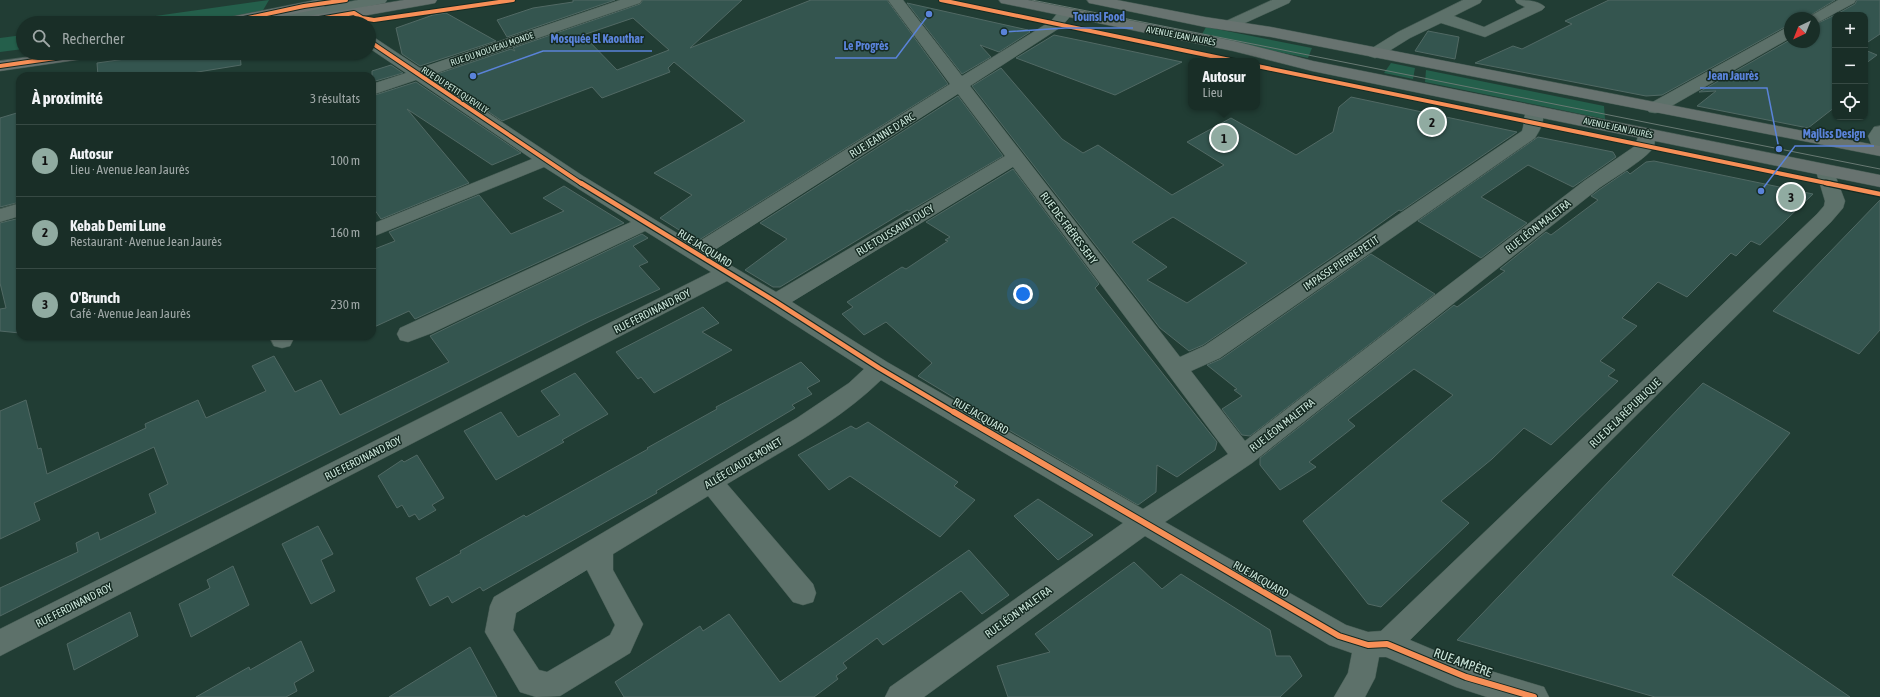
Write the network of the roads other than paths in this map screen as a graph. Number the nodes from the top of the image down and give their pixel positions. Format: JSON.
{"nodes":[{"id":1,"x":346,"y":0,"type":"edge"},
{"id":2,"x":380,"y":0,"type":"edge"},
{"id":3,"x":430,"y":0,"type":"edge"},
{"id":4,"x":635,"y":0,"type":"edge"},
{"id":5,"x":895,"y":0,"type":"edge"},
{"id":6,"x":1006,"y":0,"type":"edge"},
{"id":7,"x":1094,"y":0,"type":"edge"},
{"id":8,"x":1475,"y":0,"type":"edge"},
{"id":9,"x":1522,"y":0,"type":"edge"},
{"id":10,"x":1849,"y":0,"type":"edge"},
{"id":11,"x":1278,"y":1,"type":"edge"},
{"id":12,"x":302,"y":2,"type":"edge"},
{"id":13,"x":1544,"y":3,"type":"edge"},
{"id":14,"x":1066,"y":12,"type":"junction"},
{"id":15,"x":251,"y":16,"type":"edge"},
{"id":16,"x":301,"y":16,"type":"edge"},
{"id":17,"x":357,"y":16,"type":"edge"},
{"id":18,"x":1820,"y":16,"type":"edge"},
{"id":19,"x":1440,"y":17,"type":"junction"},
{"id":20,"x":1229,"y":25,"type":"junction"},
{"id":21,"x":1784,"y":35,"type":"edge"},
{"id":22,"x":376,"y":46,"type":"edge"},
{"id":23,"x":1375,"y":53,"type":"junction"},
{"id":24,"x":16,"y":55,"type":"edge"},
{"id":25,"x":0,"y":57,"type":"edge"},
{"id":26,"x":16,"y":59,"type":"edge"},
{"id":27,"x":42,"y":60,"type":"edge"},
{"id":28,"x":0,"y":61,"type":"edge"},
{"id":29,"x":0,"y":66,"type":"edge"},
{"id":30,"x":417,"y":74,"type":"junction"},
{"id":31,"x":1356,"y":75,"type":"junction"},
{"id":32,"x":960,"y":86,"type":"junction"},
{"id":33,"x":376,"y":89,"type":"edge"},
{"id":34,"x":1655,"y":108,"type":"junction"},
{"id":35,"x":1534,"y":111,"type":"junction"},
{"id":36,"x":1880,"y":131,"type":"edge"},
{"id":37,"x":1646,"y":134,"type":"junction"},
{"id":38,"x":1880,"y":148,"type":"edge"},
{"id":39,"x":1880,"y":151,"type":"edge"},
{"id":40,"x":540,"y":155,"type":"junction"},
{"id":41,"x":1015,"y":158,"type":"junction"},
{"id":42,"x":1825,"y":171,"type":"junction"},
{"id":43,"x":576,"y":180,"type":"joint"},
{"id":44,"x":1880,"y":181,"type":"edge"},
{"id":45,"x":16,"y":210,"type":"edge"},
{"id":46,"x":0,"y":216,"type":"edge"},
{"id":47,"x":645,"y":223,"type":"junction"},
{"id":48,"x":376,"y":229,"type":"edge"},
{"id":49,"x":695,"y":253,"type":"junction"},
{"id":50,"x":726,"y":273,"type":"junction"},
{"id":51,"x":776,"y":302,"type":"junction"},
{"id":52,"x":408,"y":334,"type":"dead end"},
{"id":53,"x":879,"y":368,"type":"junction"},
{"id":54,"x":1175,"y":368,"type":"junction"},
{"id":55,"x":1243,"y":456,"type":"junction"},
{"id":56,"x":711,"y":482,"type":"junction"},
{"id":57,"x":1144,"y":522,"type":"junction"},
{"id":58,"x":600,"y":548,"type":"junction"},
{"id":59,"x":804,"y":593,"type":"dead end"},
{"id":60,"x":0,"y":643,"type":"edge"},
{"id":61,"x":1378,"y":645,"type":"junction"},
{"id":62,"x":900,"y":697,"type":"edge"},
{"id":63,"x":1348,"y":697,"type":"edge"},
{"id":64,"x":1534,"y":697,"type":"edge"}],
"edges":[{"from":1,"to":12,"type":"main road"},
{"from":2,"to":16,"type":"street"},
{"from":3,"to":17,"type":"main road"},
{"from":4,"to":30,"type":"street","name":"RUE DU NOUVEAU MONDE"},
{"from":5,"to":32,"type":"street","name":"RUE DES FRÈRES SEHY"},
{"from":6,"to":14,"type":"main road","name":"AVENUE JEAN JAURÈS"},
{"from":7,"to":20,"type":"main road","name":"AVENUE JEAN JAURÈS"},
{"from":8,"to":19,"type":"street"},
{"from":9,"to":13,"type":"street"},
{"from":10,"to":18,"type":"street"},
{"from":11,"to":20,"type":"street"},
{"from":12,"to":15,"type":"main road"},
{"from":13,"to":19,"type":"street"},
{"from":14,"to":31,"type":"main road","name":"AVENUE JEAN JAURÈS"},
{"from":14,"to":32,"type":"street","name":"RUE JEANNE D'ARC"},
{"from":19,"to":23,"type":"street"},
{"from":20,"to":23,"type":"main road","name":"AVENUE JEAN JAURÈS"},
{"from":21,"to":34,"type":"street"},
{"from":22,"to":30,"type":"street","name":"RUE DU PETIT QUEVILLY"},
{"from":23,"to":31,"type":"main road"},
{"from":23,"to":34,"type":"main road","name":"AVENUE JEAN JAURÈS"},
{"from":24,"to":25,"type":"main road"},
{"from":26,"to":28,"type":"street"},
{"from":27,"to":29,"type":"main road"},
{"from":30,"to":33,"type":"street","name":"RUE DU NOUVEAU MONDE"},
{"from":30,"to":40,"type":"street","name":"RUE DU PETIT QUEVILLY"},
{"from":31,"to":35,"type":"main road","name":"AVENUE JEAN JAURÈS"},
{"from":32,"to":41,"type":"street","name":"RUE DES FRÈRES SEHY"},
{"from":32,"to":49,"type":"street","name":"RUE JEANNE D'ARC"},
{"from":34,"to":39,"type":"main road","name":"AVENUE JEAN JAURÈS"},
{"from":35,"to":37,"type":"main road","name":"AVENUE JEAN JAURÈS"},
{"from":35,"to":54,"type":"street","name":"IMPASSE PIERRE PETIT"},
{"from":36,"to":38,"type":"street"},
{"from":37,"to":42,"type":"main road","name":"AVENUE JEAN JAURÈS"},
{"from":37,"to":55,"type":"street","name":"RUE LÉON MALETRA"},
{"from":40,"to":43,"type":"street","name":"RUE DU PETIT QUEVILLY"},
{"from":40,"to":48,"type":"street"},
{"from":41,"to":51,"type":"street","name":"RUE TOUSSAINT DUCY"},
{"from":41,"to":54,"type":"street","name":"RUE DES FRÈRES SEHY"},
{"from":42,"to":44,"type":"main road","name":"AVENUE JEAN JAURÈS"},
{"from":42,"to":61,"type":"street","name":"RUE DE LA RÉPUBLIQUE"},
{"from":43,"to":47,"type":"street","name":"RUE JACQUARD"},
{"from":45,"to":46,"type":"street"},
{"from":47,"to":49,"type":"street","name":"RUE JACQUARD"},
{"from":47,"to":52,"type":"street"},
{"from":49,"to":50,"type":"street","name":"RUE JACQUARD"},
{"from":50,"to":51,"type":"street","name":"RUE JACQUARD"},
{"from":50,"to":60,"type":"street","name":"RUE FERDINAND ROY"},
{"from":51,"to":53,"type":"street","name":"RUE JACQUARD"},
{"from":53,"to":56,"type":"street","name":"ALLÉE CLAUDE MONET"},
{"from":53,"to":57,"type":"street","name":"RUE JACQUARD"},
{"from":54,"to":55,"type":"street","name":"RUE DES FRÈRES SEHY"},
{"from":55,"to":57,"type":"street","name":"RUE LÉON MALETRA"},
{"from":56,"to":58,"type":"street","name":"ALLÉE CLAUDE MONET"},
{"from":56,"to":59,"type":"street"},
{"from":57,"to":61,"type":"street","name":"RUE JACQUARD"},
{"from":57,"to":62,"type":"street","name":"RUE LÉON MALETRA"},
{"from":58,"to":58,"type":"street","name":"ALLÉE CLAUDE MONET"},
{"from":61,"to":63,"type":"street"},
{"from":61,"to":64,"type":"street","name":"RUE AMPÈRE"}]}
